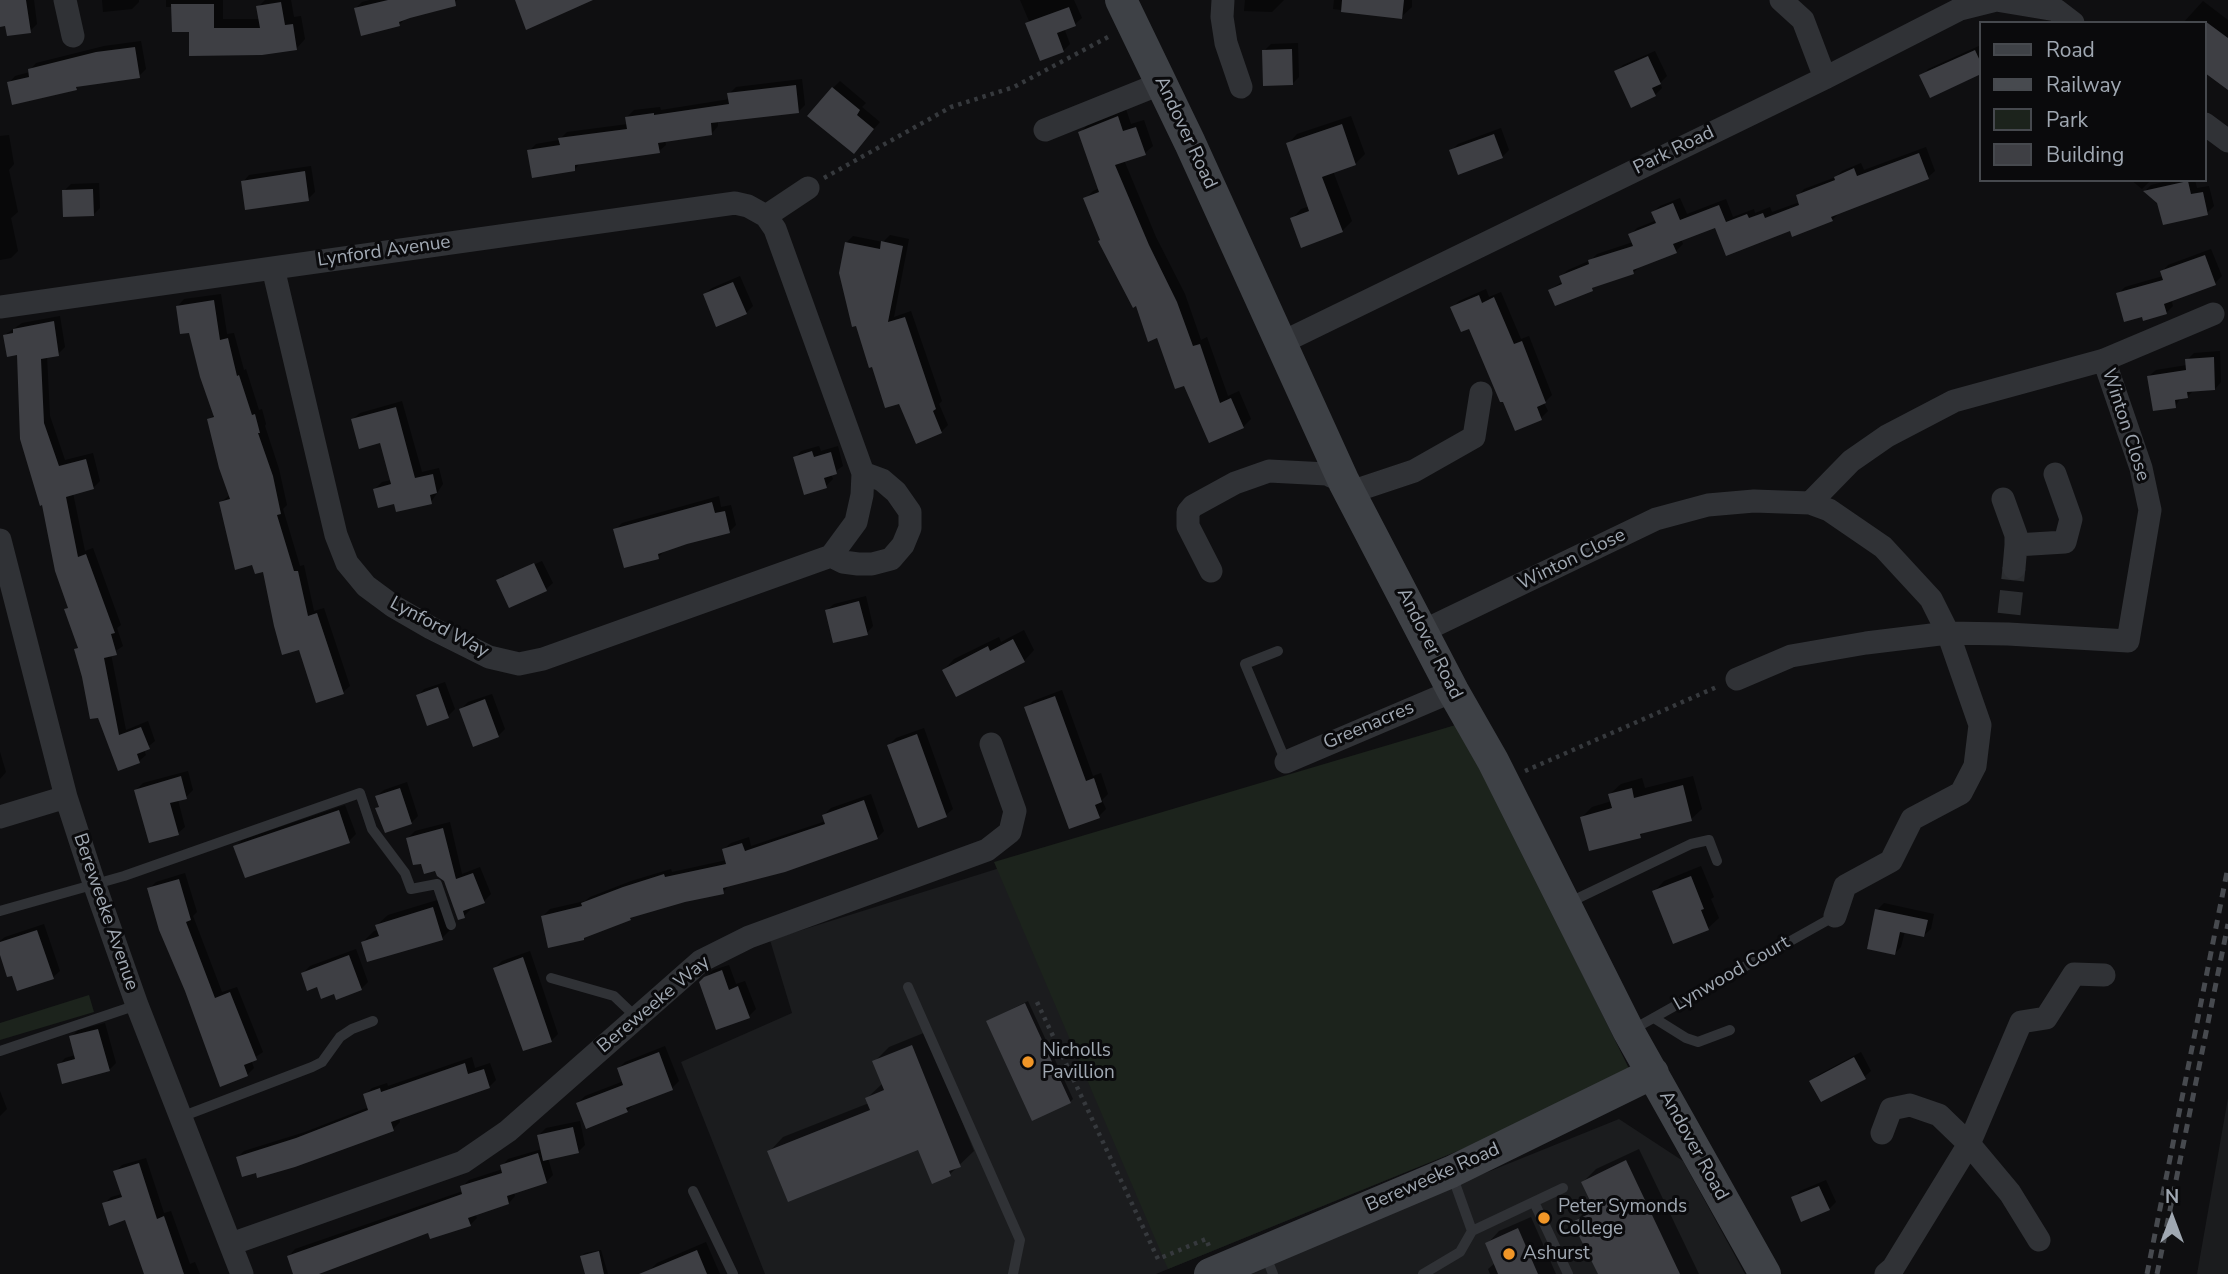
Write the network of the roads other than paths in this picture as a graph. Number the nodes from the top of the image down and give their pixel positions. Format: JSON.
{"nodes":[{"id":1,"x":65,"y":0,"type":"edge"},
{"id":2,"x":1121,"y":0,"type":"edge"},
{"id":3,"x":1223,"y":0,"type":"edge"},
{"id":4,"x":1781,"y":0,"type":"edge"},
{"id":5,"x":2052,"y":8,"type":"edge"},
{"id":6,"x":74,"y":36,"type":"dead end"},
{"id":7,"x":1825,"y":78,"type":"junction"},
{"id":8,"x":1162,"y":83,"type":"junction"},
{"id":9,"x":1241,"y":87,"type":"dead end"},
{"id":10,"x":2207,"y":125,"type":"edge"},
{"id":11,"x":1045,"y":130,"type":"dead end"},
{"id":12,"x":2228,"y":141,"type":"edge"},
{"id":13,"x":808,"y":188,"type":"road end"},
{"id":14,"x":766,"y":216,"type":"junction"},
{"id":15,"x":273,"y":268,"type":"junction"},
{"id":16,"x":0,"y":307,"type":"edge"},
{"id":17,"x":2213,"y":314,"type":"dead end"},
{"id":18,"x":1281,"y":343,"type":"junction"},
{"id":19,"x":2104,"y":360,"type":"junction"},
{"id":20,"x":1482,"y":393,"type":"dead end"},
{"id":21,"x":863,"y":473,"type":"junction"},
{"id":22,"x":2054,"y":474,"type":"dead end"},
{"id":23,"x":1348,"y":487,"type":"junction"},
{"id":24,"x":2003,"y":499,"type":"dead end"},
{"id":25,"x":1810,"y":503,"type":"junction"},
{"id":26,"x":0,"y":541,"type":"edge"},
{"id":27,"x":831,"y":556,"type":"junction"},
{"id":28,"x":1211,"y":570,"type":"dead end"},
{"id":29,"x":1423,"y":631,"type":"junction"},
{"id":30,"x":1948,"y":633,"type":"junction"},
{"id":31,"x":1278,"y":651,"type":"dead end"},
{"id":32,"x":1737,"y":679,"type":"road end"},
{"id":33,"x":1453,"y":691,"type":"junction"},
{"id":34,"x":991,"y":744,"type":"dead end"},
{"id":35,"x":1286,"y":762,"type":"joint"},
{"id":36,"x":66,"y":797,"type":"junction"},
{"id":37,"x":0,"y":817,"type":"edge"},
{"id":38,"x":1717,"y":860,"type":"dead end"},
{"id":39,"x":94,"y":883,"type":"junction"},
{"id":40,"x":1565,"y":904,"type":"junction"},
{"id":41,"x":0,"y":911,"type":"edge"},
{"id":42,"x":1835,"y":916,"type":"joint"},
{"id":43,"x":451,"y":925,"type":"dead end"},
{"id":44,"x":2104,"y":975,"type":"dead end"},
{"id":45,"x":551,"y":978,"type":"dead end"},
{"id":46,"x":908,"y":987,"type":"dead end"},
{"id":47,"x":137,"y":1004,"type":"junction"},
{"id":48,"x":637,"y":1018,"type":"junction"},
{"id":49,"x":373,"y":1021,"type":"dead end"},
{"id":50,"x":1642,"y":1025,"type":"junction"},
{"id":51,"x":1730,"y":1030,"type":"dead end"},
{"id":52,"x":0,"y":1051,"type":"edge"},
{"id":53,"x":1653,"y":1073,"type":"junction"},
{"id":54,"x":181,"y":1118,"type":"junction"},
{"id":55,"x":1882,"y":1133,"type":"dead end"},
{"id":56,"x":1969,"y":1144,"type":"junction"},
{"id":57,"x":1451,"y":1172,"type":"junction"},
{"id":58,"x":1563,"y":1188,"type":"dead end"},
{"id":59,"x":693,"y":1191,"type":"dead end"},
{"id":60,"x":1534,"y":1202,"type":"junction"},
{"id":61,"x":1472,"y":1231,"type":"junction"},
{"id":62,"x":2039,"y":1240,"type":"dead end"},
{"id":63,"x":231,"y":1244,"type":"junction"},
{"id":64,"x":1268,"y":1263,"type":"edge"},
{"id":65,"x":1214,"y":1272,"type":"edge"},
{"id":66,"x":242,"y":1274,"type":"edge"},
{"id":67,"x":733,"y":1274,"type":"edge"},
{"id":68,"x":1013,"y":1274,"type":"edge"},
{"id":69,"x":1423,"y":1274,"type":"edge"},
{"id":70,"x":1568,"y":1274,"type":"edge"},
{"id":71,"x":1765,"y":1274,"type":"edge"},
{"id":72,"x":1886,"y":1274,"type":"edge"}],
"edges":[{"from":1,"to":6,"type":"street"},
{"from":2,"to":8,"type":"main road","name":"Andover Road"},
{"from":3,"to":9,"type":"street"},
{"from":4,"to":7,"type":"street"},
{"from":5,"to":7,"type":"street","name":"Park Road"},
{"from":7,"to":18,"type":"street","name":"Park Road"},
{"from":8,"to":11,"type":"street"},
{"from":8,"to":18,"type":"main road","name":"Andover Road"},
{"from":10,"to":12,"type":"street"},
{"from":13,"to":14,"type":"street"},
{"from":14,"to":15,"type":"street","name":"Lynford Avenue"},
{"from":14,"to":21,"type":"street"},
{"from":15,"to":16,"type":"street","name":"Lynford Avenue"},
{"from":15,"to":27,"type":"street","name":"Lynford Way"},
{"from":17,"to":19,"type":"street"},
{"from":18,"to":23,"type":"main road","name":"Andover Road"},
{"from":19,"to":25,"type":"street","name":"Winton Close"},
{"from":19,"to":30,"type":"street","name":"Winton Close"},
{"from":20,"to":23,"type":"street"},
{"from":21,"to":27,"type":"street"},
{"from":21,"to":27,"type":"street"},
{"from":22,"to":24,"type":"street"},
{"from":23,"to":28,"type":"street"},
{"from":23,"to":29,"type":"main road","name":"Andover Road"},
{"from":25,"to":29,"type":"street","name":"Winton Close"},
{"from":25,"to":30,"type":"street","name":"Winton Close"},
{"from":26,"to":36,"type":"street","name":"Bereweeke Avenue"},
{"from":29,"to":33,"type":"main road","name":"Andover Road"},
{"from":30,"to":32,"type":"street","name":"Winton Close"},
{"from":30,"to":42,"type":"street"},
{"from":31,"to":35,"type":"lane"},
{"from":33,"to":35,"type":"street","name":"Greenacres"},
{"from":33,"to":40,"type":"main road","name":"Andover Road"},
{"from":34,"to":48,"type":"street","name":"Bereweeke Way"},
{"from":36,"to":37,"type":"street"},
{"from":36,"to":39,"type":"street","name":"Bereweeke Avenue"},
{"from":38,"to":40,"type":"lane"},
{"from":39,"to":41,"type":"lane"},
{"from":39,"to":43,"type":"lane"},
{"from":39,"to":47,"type":"street","name":"Bereweeke Avenue"},
{"from":40,"to":50,"type":"main road","name":"Andover Road"},
{"from":42,"to":50,"type":"lane","name":"Lynwood Court"},
{"from":44,"to":56,"type":"street"},
{"from":45,"to":48,"type":"lane"},
{"from":46,"to":68,"type":"lane"},
{"from":47,"to":52,"type":"lane"},
{"from":47,"to":54,"type":"street","name":"Bereweeke Avenue"},
{"from":48,"to":63,"type":"street","name":"Bereweeke Way"},
{"from":49,"to":54,"type":"lane"},
{"from":50,"to":51,"type":"lane"},
{"from":50,"to":53,"type":"main road","name":"Andover Road"},
{"from":53,"to":57,"type":"main road","name":"Bereweeke Road"},
{"from":53,"to":71,"type":"main road","name":"Andover Road"},
{"from":54,"to":63,"type":"street","name":"Bereweeke Avenue"},
{"from":55,"to":56,"type":"street"},
{"from":56,"to":62,"type":"street"},
{"from":56,"to":72,"type":"street"},
{"from":57,"to":61,"type":"lane"},
{"from":57,"to":64,"type":"main road","name":"Bereweeke Road"},
{"from":58,"to":60,"type":"lane"},
{"from":59,"to":67,"type":"lane"},
{"from":60,"to":61,"type":"lane"},
{"from":60,"to":70,"type":"lane"},
{"from":61,"to":69,"type":"lane"},
{"from":63,"to":66,"type":"street","name":"Bereweeke Avenue"},
{"from":64,"to":65,"type":"main road","name":"Bereweeke Road"}]}
